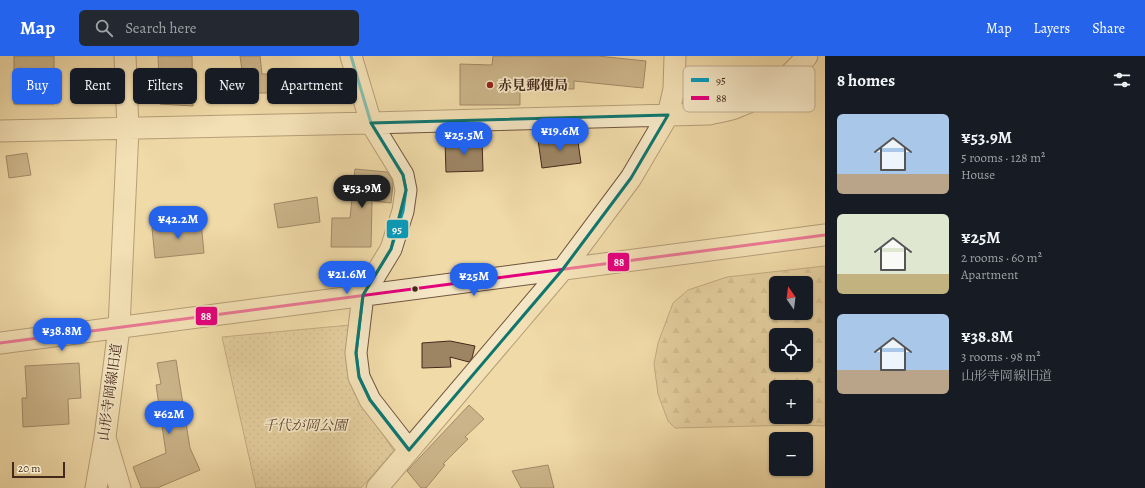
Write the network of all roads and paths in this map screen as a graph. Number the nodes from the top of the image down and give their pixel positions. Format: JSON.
{"nodes":[{"id":1,"x":125,"y":56,"type":"edge"},
{"id":2,"x":351,"y":56,"type":"edge"},
{"id":3,"x":675,"y":56,"type":"edge"},
{"id":4,"x":807,"y":56,"type":"edge"},
{"id":5,"x":799,"y":66,"type":"edge"},
{"id":6,"x":718,"y":112,"type":"edge"},
{"id":7,"x":668,"y":115,"type":"junction"},
{"id":8,"x":371,"y":123,"type":"junction"},
{"id":9,"x":128,"y":129,"type":"junction"},
{"id":10,"x":0,"y":131,"type":"edge"},
{"id":11,"x":825,"y":235,"type":"edge"},
{"id":12,"x":564,"y":269,"type":"junction"},
{"id":13,"x":363,"y":295,"type":"junction"},
{"id":14,"x":119,"y":328,"type":"junction"},
{"id":15,"x":0,"y":343,"type":"edge"},
{"id":16,"x":105,"y":437,"type":"junction"},
{"id":17,"x":409,"y":450,"type":"junction"},
{"id":18,"x":96,"y":488,"type":"edge"},
{"id":19,"x":120,"y":488,"type":"edge"},
{"id":20,"x":377,"y":488,"type":"edge"}],
"edges":[{"from":1,"to":9,"type":"street","name":"山形寺岡線旧道"},
{"from":2,"to":8,"type":"street"},
{"from":3,"to":7,"type":"street"},
{"from":4,"to":5,"type":"street"},
{"from":6,"to":7,"type":"street"},
{"from":7,"to":8,"type":"street"},
{"from":7,"to":12,"type":"street"},
{"from":8,"to":9,"type":"street"},
{"from":8,"to":13,"type":"street"},
{"from":9,"to":10,"type":"street"},
{"from":9,"to":14,"type":"street","name":"山形寺岡線旧道"},
{"from":11,"to":12,"type":"street"},
{"from":12,"to":13,"type":"street"},
{"from":12,"to":17,"type":"street"},
{"from":13,"to":14,"type":"street"},
{"from":13,"to":17,"type":"street"},
{"from":14,"to":15,"type":"street"},
{"from":14,"to":16,"type":"street","name":"山形寺岡線旧道"},
{"from":16,"to":18,"type":"street","name":"山形寺岡線旧道"},
{"from":16,"to":19,"type":"street"},
{"from":17,"to":20,"type":"street"}]}
